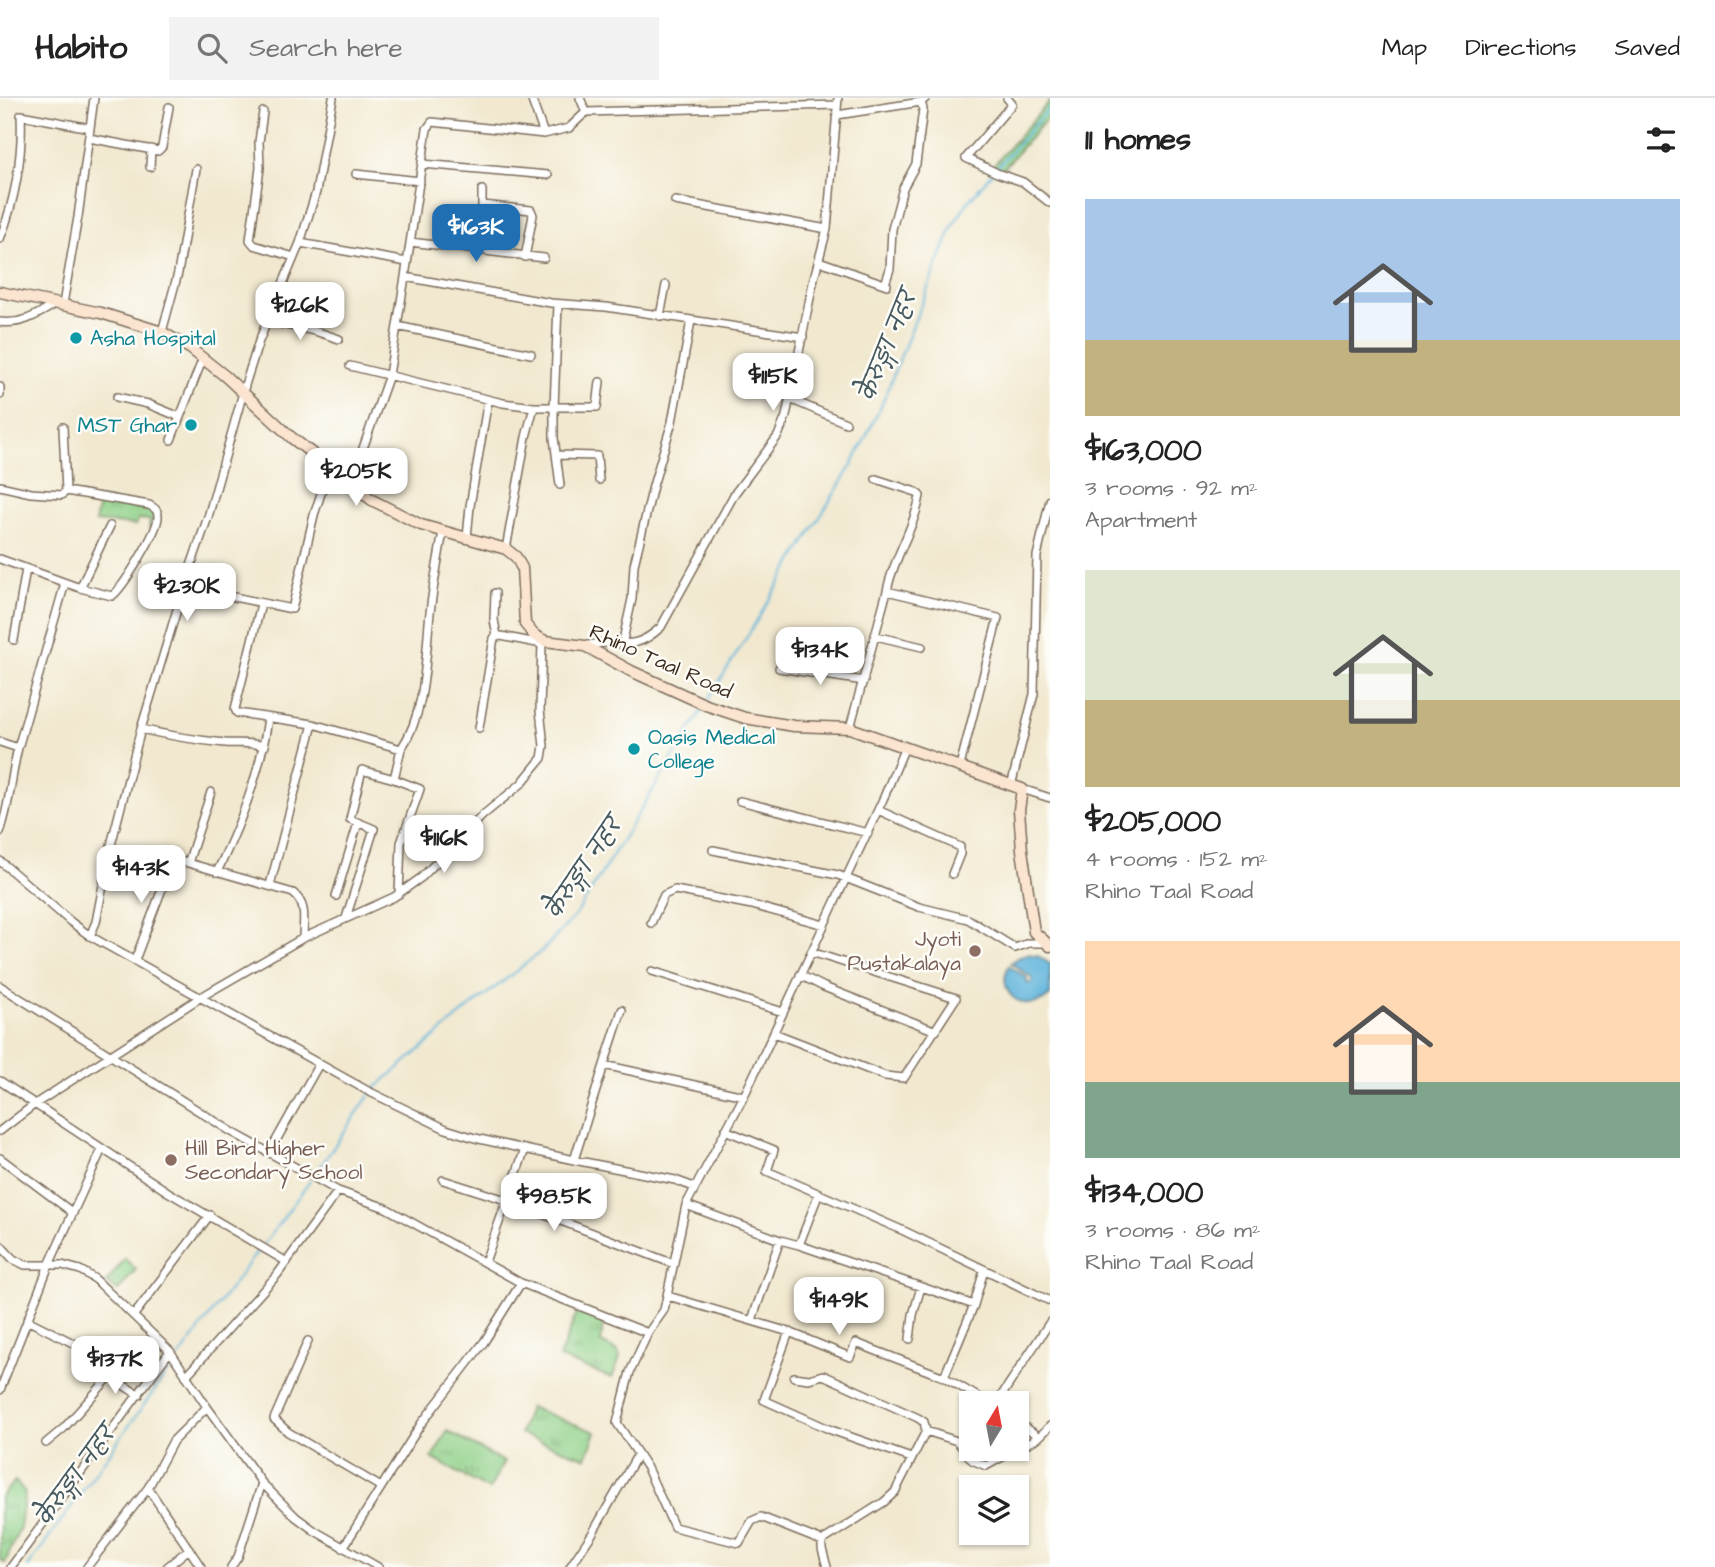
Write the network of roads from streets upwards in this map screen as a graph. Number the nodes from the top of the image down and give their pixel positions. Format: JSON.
{"nodes":[{"id":1,"x":94,"y":98,"type":"edge"},
{"id":2,"x":333,"y":98,"type":"edge"},
{"id":3,"x":531,"y":98,"type":"edge"},
{"id":4,"x":580,"y":98,"type":"edge"},
{"id":5,"x":763,"y":98,"type":"edge"},
{"id":6,"x":923,"y":100,"type":"edge"},
{"id":7,"x":1013,"y":100,"type":"edge"},
{"id":8,"x":838,"y":102,"type":"edge"},
{"id":9,"x":169,"y":107,"type":"dead end"},
{"id":10,"x":763,"y":107,"type":"junction"},
{"id":11,"x":262,"y":112,"type":"dead end"},
{"id":12,"x":586,"y":112,"type":"junction"},
{"id":13,"x":837,"y":115,"type":"junction"},
{"id":14,"x":90,"y":128,"type":"junction"},
{"id":15,"x":544,"y":134,"type":"junction"},
{"id":16,"x":89,"y":138,"type":"junction"},
{"id":17,"x":151,"y":149,"type":"junction"},
{"id":18,"x":422,"y":164,"type":"junction"},
{"id":19,"x":150,"y":167,"type":"dead end"},
{"id":20,"x":196,"y":169,"type":"dead end"},
{"id":21,"x":356,"y":174,"type":"dead end"},
{"id":22,"x":548,"y":175,"type":"dead end"},
{"id":23,"x":419,"y":181,"type":"junction"},
{"id":24,"x":482,"y":190,"type":"dead end"},
{"id":25,"x":675,"y":201,"type":"dead end"},
{"id":26,"x":1050,"y":203,"type":"edge"},
{"id":27,"x":2,"y":229,"type":"edge"},
{"id":28,"x":827,"y":229,"type":"junction"},
{"id":29,"x":0,"y":239,"type":"edge"},
{"id":30,"x":410,"y":242,"type":"junction"},
{"id":31,"x":300,"y":243,"type":"junction"},
{"id":32,"x":294,"y":257,"type":"junction"},
{"id":33,"x":526,"y":257,"type":"junction"},
{"id":34,"x":544,"y":258,"type":"dead end"},
{"id":35,"x":819,"y":261,"type":"junction"},
{"id":36,"x":407,"y":262,"type":"junction"},
{"id":37,"x":405,"y":277,"type":"junction"},
{"id":38,"x":666,"y":285,"type":"dead end"},
{"id":39,"x":0,"y":292,"type":"edge"},
{"id":40,"x":60,"y":304,"type":"junction"},
{"id":41,"x":558,"y":304,"type":"junction"},
{"id":42,"x":660,"y":316,"type":"junction"},
{"id":43,"x":268,"y":321,"type":"junction"},
{"id":44,"x":691,"y":321,"type":"junction"},
{"id":45,"x":0,"y":322,"type":"edge"},
{"id":46,"x":397,"y":326,"type":"junction"},
{"id":47,"x":162,"y":332,"type":"junction"},
{"id":48,"x":803,"y":337,"type":"junction"},
{"id":49,"x":338,"y":338,"type":"dead end"},
{"id":50,"x":531,"y":354,"type":"dead end"},
{"id":51,"x":203,"y":358,"type":"junction"},
{"id":52,"x":350,"y":366,"type":"dead end"},
{"id":53,"x":389,"y":375,"type":"junction"},
{"id":54,"x":600,"y":382,"type":"dead end"},
{"id":55,"x":0,"y":387,"type":"edge"},
{"id":56,"x":243,"y":392,"type":"junction"},
{"id":57,"x":0,"y":395,"type":"edge"},
{"id":58,"x":117,"y":397,"type":"dead end"},
{"id":59,"x":790,"y":399,"type":"junction"},
{"id":60,"x":488,"y":400,"type":"junction"},
{"id":61,"x":534,"y":407,"type":"junction"},
{"id":62,"x":554,"y":408,"type":"junction"},
{"id":63,"x":180,"y":417,"type":"junction"},
{"id":64,"x":846,"y":423,"type":"dead end"},
{"id":65,"x":63,"y":427,"type":"dead end"},
{"id":66,"x":171,"y":440,"type":"dead end"},
{"id":67,"x":558,"y":456,"type":"junction"},
{"id":68,"x":330,"y":469,"type":"junction"},
{"id":69,"x":876,"y":479,"type":"dead end"},
{"id":70,"x":599,"y":480,"type":"dead end"},
{"id":71,"x":350,"y":485,"type":"junction"},
{"id":72,"x":560,"y":485,"type":"dead end"},
{"id":73,"x":0,"y":486,"type":"edge"},
{"id":74,"x":66,"y":491,"type":"junction"},
{"id":75,"x":1050,"y":500,"type":"edge"},
{"id":76,"x":110,"y":526,"type":"dead end"},
{"id":77,"x":443,"y":532,"type":"junction"},
{"id":78,"x":467,"y":538,"type":"junction"},
{"id":79,"x":506,"y":549,"type":"junction"},
{"id":80,"x":0,"y":559,"type":"edge"},
{"id":81,"x":26,"y":569,"type":"junction"},
{"id":82,"x":65,"y":583,"type":"junction"},
{"id":83,"x":185,"y":583,"type":"junction"},
{"id":84,"x":80,"y":588,"type":"junction"},
{"id":85,"x":887,"y":591,"type":"junction"},
{"id":86,"x":495,"y":593,"type":"dead end"},
{"id":87,"x":261,"y":604,"type":"junction"},
{"id":88,"x":497,"y":636,"type":"junction"},
{"id":89,"x":876,"y":636,"type":"junction"},
{"id":90,"x":14,"y":640,"type":"dead end"},
{"id":91,"x":543,"y":642,"type":"junction"},
{"id":92,"x":622,"y":645,"type":"junction"},
{"id":93,"x":584,"y":646,"type":"junction"},
{"id":94,"x":922,"y":647,"type":"dead end"},
{"id":95,"x":779,"y":668,"type":"dead end"},
{"id":96,"x":864,"y":681,"type":"junction"},
{"id":97,"x":268,"y":718,"type":"junction"},
{"id":98,"x":313,"y":724,"type":"junction"},
{"id":99,"x":479,"y":728,"type":"dead end"},
{"id":100,"x":850,"y":728,"type":"junction"},
{"id":101,"x":141,"y":729,"type":"junction"},
{"id":102,"x":0,"y":742,"type":"edge"},
{"id":103,"x":265,"y":746,"type":"junction"},
{"id":104,"x":905,"y":747,"type":"junction"},
{"id":105,"x":18,"y":748,"type":"junction"},
{"id":106,"x":401,"y":749,"type":"junction"},
{"id":107,"x":960,"y":766,"type":"junction"},
{"id":108,"x":394,"y":779,"type":"junction"},
{"id":109,"x":1017,"y":788,"type":"junction"},
{"id":110,"x":211,"y":792,"type":"dead end"},
{"id":111,"x":1050,"y":798,"type":"edge"},
{"id":112,"x":740,"y":801,"type":"dead end"},
{"id":113,"x":878,"y":810,"type":"junction"},
{"id":114,"x":358,"y":823,"type":"junction"},
{"id":115,"x":0,"y":832,"type":"edge"},
{"id":116,"x":868,"y":832,"type":"junction"},
{"id":117,"x":110,"y":849,"type":"junction"},
{"id":118,"x":713,"y":850,"type":"dead end"},
{"id":119,"x":173,"y":860,"type":"junction"},
{"id":120,"x":0,"y":861,"type":"edge"},
{"id":121,"x":188,"y":863,"type":"junction"},
{"id":122,"x":217,"y":872,"type":"junction"},
{"id":123,"x":952,"y":874,"type":"dead end"},
{"id":124,"x":845,"y":878,"type":"junction"},
{"id":125,"x":270,"y":885,"type":"junction"},
{"id":126,"x":399,"y":894,"type":"junction"},
{"id":127,"x":336,"y":896,"type":"dead end"},
{"id":128,"x":346,"y":918,"type":"junction"},
{"id":129,"x":651,"y":923,"type":"dead end"},
{"id":130,"x":824,"y":925,"type":"junction"},
{"id":131,"x":1034,"y":932,"type":"junction"},
{"id":132,"x":90,"y":936,"type":"junction"},
{"id":133,"x":303,"y":939,"type":"junction"},
{"id":134,"x":1049,"y":945,"type":"edge"},
{"id":135,"x":1021,"y":946,"type":"junction"},
{"id":136,"x":811,"y":952,"type":"junction"},
{"id":137,"x":135,"y":960,"type":"junction"},
{"id":138,"x":652,"y":971,"type":"dead end"},
{"id":139,"x":800,"y":975,"type":"junction"},
{"id":140,"x":0,"y":986,"type":"edge"},
{"id":141,"x":201,"y":997,"type":"junction"},
{"id":142,"x":622,"y":1010,"type":"dead end"},
{"id":143,"x":783,"y":1012,"type":"junction"},
{"id":144,"x":936,"y":1031,"type":"junction"},
{"id":145,"x":774,"y":1032,"type":"junction"},
{"id":146,"x":110,"y":1055,"type":"junction"},
{"id":147,"x":319,"y":1064,"type":"junction"},
{"id":148,"x":604,"y":1065,"type":"junction"},
{"id":149,"x":0,"y":1081,"type":"edge"},
{"id":150,"x":744,"y":1096,"type":"junction"},
{"id":151,"x":35,"y":1104,"type":"junction"},
{"id":152,"x":725,"y":1130,"type":"junction"},
{"id":153,"x":0,"y":1131,"type":"edge"},
{"id":154,"x":102,"y":1149,"type":"junction"},
{"id":155,"x":525,"y":1149,"type":"junction"},
{"id":156,"x":269,"y":1153,"type":"junction"},
{"id":157,"x":0,"y":1158,"type":"edge"},
{"id":158,"x":574,"y":1160,"type":"junction"},
{"id":159,"x":443,"y":1180,"type":"dead end"},
{"id":160,"x":694,"y":1187,"type":"junction"},
{"id":161,"x":338,"y":1191,"type":"junction"},
{"id":162,"x":819,"y":1193,"type":"junction"},
{"id":163,"x":506,"y":1200,"type":"junction"},
{"id":164,"x":685,"y":1205,"type":"junction"},
{"id":165,"x":73,"y":1213,"type":"junction"},
{"id":166,"x":210,"y":1215,"type":"junction"},
{"id":167,"x":780,"y":1240,"type":"junction"},
{"id":168,"x":0,"y":1245,"type":"edge"},
{"id":169,"x":799,"y":1245,"type":"junction"},
{"id":170,"x":287,"y":1262,"type":"junction"},
{"id":171,"x":485,"y":1262,"type":"junction"},
{"id":172,"x":674,"y":1264,"type":"junction"},
{"id":173,"x":49,"y":1265,"type":"junction"},
{"id":174,"x":984,"y":1270,"type":"junction"},
{"id":175,"x":521,"y":1283,"type":"junction"},
{"id":176,"x":922,"y":1287,"type":"junction"},
{"id":177,"x":668,"y":1296,"type":"junction"},
{"id":178,"x":1050,"y":1301,"type":"edge"},
{"id":179,"x":974,"y":1304,"type":"junction"},
{"id":180,"x":134,"y":1315,"type":"junction"},
{"id":181,"x":27,"y":1320,"type":"junction"},
{"id":182,"x":752,"y":1320,"type":"junction"},
{"id":183,"x":1050,"y":1322,"type":"edge"},
{"id":184,"x":789,"y":1332,"type":"junction"},
{"id":185,"x":648,"y":1333,"type":"junction"},
{"id":186,"x":910,"y":1339,"type":"dead end"},
{"id":187,"x":308,"y":1340,"type":"dead end"},
{"id":188,"x":171,"y":1353,"type":"junction"},
{"id":189,"x":113,"y":1373,"type":"junction"},
{"id":190,"x":186,"y":1376,"type":"junction"},
{"id":191,"x":794,"y":1377,"type":"dead end"},
{"id":192,"x":944,"y":1377,"type":"junction"},
{"id":193,"x":0,"y":1390,"type":"edge"},
{"id":194,"x":968,"y":1391,"type":"edge"},
{"id":195,"x":1005,"y":1391,"type":"edge"},
{"id":196,"x":139,"y":1395,"type":"junction"},
{"id":197,"x":207,"y":1407,"type":"junction"},
{"id":198,"x":1050,"y":1426,"type":"edge"},
{"id":199,"x":1029,"y":1430,"type":"edge"},
{"id":200,"x":926,"y":1432,"type":"junction"},
{"id":201,"x":1039,"y":1437,"type":"junction"},
{"id":202,"x":46,"y":1443,"type":"dead end"},
{"id":203,"x":638,"y":1454,"type":"junction"},
{"id":204,"x":911,"y":1458,"type":"junction"},
{"id":205,"x":262,"y":1483,"type":"junction"},
{"id":206,"x":381,"y":1487,"type":"junction"},
{"id":207,"x":148,"y":1488,"type":"junction"},
{"id":208,"x":822,"y":1541,"type":"junction"},
{"id":209,"x":343,"y":1548,"type":"junction"},
{"id":210,"x":189,"y":1549,"type":"junction"},
{"id":211,"x":233,"y":1564,"type":"edge"},
{"id":212,"x":11,"y":1567,"type":"edge"},
{"id":213,"x":87,"y":1567,"type":"edge"},
{"id":214,"x":167,"y":1567,"type":"edge"},
{"id":215,"x":201,"y":1567,"type":"edge"},
{"id":216,"x":243,"y":1567,"type":"edge"},
{"id":217,"x":378,"y":1567,"type":"edge"},
{"id":218,"x":570,"y":1567,"type":"edge"},
{"id":219,"x":827,"y":1567,"type":"edge"}],
"edges":[{"from":1,"to":14,"type":"street"},
{"from":2,"to":31,"type":"street"},
{"from":3,"to":15,"type":"street"},
{"from":4,"to":12,"type":"street"},
{"from":5,"to":10,"type":"street"},
{"from":6,"to":13,"type":"street"},
{"from":6,"to":35,"type":"street"},
{"from":7,"to":26,"type":"street"},
{"from":8,"to":10,"type":"street"},
{"from":8,"to":13,"type":"street"},
{"from":9,"to":17,"type":"street"},
{"from":10,"to":12,"type":"street"},
{"from":11,"to":32,"type":"street"},
{"from":12,"to":15,"type":"street"},
{"from":13,"to":28,"type":"street"},
{"from":14,"to":16,"type":"street"},
{"from":14,"to":27,"type":"street"},
{"from":15,"to":18,"type":"street"},
{"from":16,"to":17,"type":"street"},
{"from":16,"to":40,"type":"street"},
{"from":17,"to":19,"type":"street"},
{"from":18,"to":22,"type":"street"},
{"from":18,"to":23,"type":"street"},
{"from":20,"to":47,"type":"street"},
{"from":21,"to":23,"type":"street"},
{"from":23,"to":30,"type":"street"},
{"from":24,"to":33,"type":"street"},
{"from":25,"to":28,"type":"street"},
{"from":27,"to":29,"type":"street"},
{"from":28,"to":35,"type":"street"},
{"from":30,"to":33,"type":"street"},
{"from":30,"to":36,"type":"street"},
{"from":31,"to":32,"type":"street"},
{"from":31,"to":36,"type":"street"},
{"from":32,"to":43,"type":"street"},
{"from":33,"to":34,"type":"street"},
{"from":35,"to":48,"type":"street"},
{"from":36,"to":37,"type":"street"},
{"from":37,"to":41,"type":"street"},
{"from":37,"to":46,"type":"street"},
{"from":38,"to":42,"type":"street"},
{"from":39,"to":40,"type":"street"},
{"from":40,"to":45,"type":"street"},
{"from":40,"to":47,"type":"street"},
{"from":41,"to":42,"type":"street"},
{"from":41,"to":62,"type":"street"},
{"from":42,"to":44,"type":"street"},
{"from":43,"to":49,"type":"street"},
{"from":43,"to":56,"type":"street"},
{"from":44,"to":48,"type":"street"},
{"from":44,"to":92,"type":"street"},
{"from":46,"to":50,"type":"street"},
{"from":46,"to":53,"type":"street"},
{"from":47,"to":51,"type":"street"},
{"from":48,"to":59,"type":"street"},
{"from":51,"to":56,"type":"street"},
{"from":51,"to":63,"type":"street"},
{"from":52,"to":53,"type":"street"},
{"from":53,"to":60,"type":"street"},
{"from":53,"to":71,"type":"street"},
{"from":54,"to":62,"type":"street"},
{"from":55,"to":57,"type":"street"},
{"from":56,"to":68,"type":"street"},
{"from":56,"to":83,"type":"street"},
{"from":58,"to":63,"type":"street"},
{"from":59,"to":64,"type":"street"},
{"from":59,"to":92,"type":"street"},
{"from":60,"to":61,"type":"street"},
{"from":60,"to":78,"type":"street"},
{"from":61,"to":62,"type":"street"},
{"from":61,"to":79,"type":"street"},
{"from":62,"to":67,"type":"street"},
{"from":63,"to":66,"type":"street"},
{"from":65,"to":74,"type":"street"},
{"from":67,"to":70,"type":"street"},
{"from":67,"to":72,"type":"street"},
{"from":68,"to":71,"type":"street"},
{"from":68,"to":87,"type":"street"},
{"from":69,"to":85,"type":"street"},
{"from":71,"to":77,"type":"street"},
{"from":73,"to":74,"type":"street"},
{"from":74,"to":84,"type":"street"},
{"from":75,"to":109,"type":"street"},
{"from":76,"to":84,"type":"street"},
{"from":77,"to":78,"type":"street"},
{"from":77,"to":106,"type":"street"},
{"from":78,"to":79,"type":"street"},
{"from":79,"to":91,"type":"street"},
{"from":80,"to":81,"type":"street"},
{"from":81,"to":82,"type":"street"},
{"from":81,"to":90,"type":"street"},
{"from":82,"to":84,"type":"street"},
{"from":82,"to":105,"type":"street"},
{"from":83,"to":87,"type":"street"},
{"from":83,"to":101,"type":"street"},
{"from":85,"to":89,"type":"street"},
{"from":85,"to":107,"type":"street"},
{"from":86,"to":88,"type":"street"},
{"from":87,"to":97,"type":"street"},
{"from":88,"to":91,"type":"street"},
{"from":88,"to":99,"type":"street"},
{"from":89,"to":94,"type":"street"},
{"from":89,"to":96,"type":"street"},
{"from":91,"to":93,"type":"street","name":"Rhino Taal Road"},
{"from":91,"to":126,"type":"street"},
{"from":92,"to":93,"type":"street"},
{"from":93,"to":100,"type":"street","name":"Rhino Taal Road"},
{"from":95,"to":96,"type":"street"},
{"from":96,"to":100,"type":"street"},
{"from":97,"to":98,"type":"street"},
{"from":97,"to":103,"type":"street"},
{"from":98,"to":106,"type":"street"},
{"from":98,"to":125,"type":"street"},
{"from":100,"to":104,"type":"street","name":"Rhino Taal Road"},
{"from":101,"to":103,"type":"street"},
{"from":101,"to":117,"type":"street"},
{"from":102,"to":105,"type":"street"},
{"from":103,"to":122,"type":"street"},
{"from":104,"to":107,"type":"street","name":"Rhino Taal Road"},
{"from":104,"to":113,"type":"street"},
{"from":105,"to":115,"type":"street"},
{"from":106,"to":108,"type":"street"},
{"from":107,"to":109,"type":"street","name":"Rhino Taal Road"},
{"from":108,"to":114,"type":"street"},
{"from":108,"to":126,"type":"street"},
{"from":109,"to":111,"type":"street"},
{"from":109,"to":131,"type":"street"},
{"from":110,"to":121,"type":"street"},
{"from":112,"to":116,"type":"street"},
{"from":113,"to":116,"type":"street"},
{"from":113,"to":123,"type":"street"},
{"from":114,"to":127,"type":"street"},
{"from":114,"to":128,"type":"street"},
{"from":116,"to":124,"type":"street"},
{"from":117,"to":119,"type":"street"},
{"from":117,"to":132,"type":"street"},
{"from":118,"to":124,"type":"street"},
{"from":119,"to":121,"type":"street"},
{"from":119,"to":137,"type":"street"},
{"from":120,"to":132,"type":"street"},
{"from":121,"to":122,"type":"street"},
{"from":122,"to":125,"type":"street"},
{"from":124,"to":130,"type":"street"},
{"from":124,"to":135,"type":"street"},
{"from":125,"to":133,"type":"street"},
{"from":126,"to":128,"type":"street"},
{"from":128,"to":133,"type":"street"},
{"from":129,"to":130,"type":"street"},
{"from":130,"to":136,"type":"street"},
{"from":131,"to":134,"type":"street"},
{"from":131,"to":135,"type":"street"},
{"from":132,"to":137,"type":"street"},
{"from":133,"to":141,"type":"street"},
{"from":134,"to":135,"type":"street"},
{"from":136,"to":139,"type":"street"},
{"from":136,"to":144,"type":"street"},
{"from":137,"to":141,"type":"street"},
{"from":138,"to":143,"type":"street"},
{"from":139,"to":143,"type":"street"},
{"from":139,"to":144,"type":"street"},
{"from":140,"to":146,"type":"street"},
{"from":141,"to":146,"type":"street"},
{"from":141,"to":147,"type":"street"},
{"from":142,"to":148,"type":"street"},
{"from":143,"to":145,"type":"street"},
{"from":144,"to":145,"type":"street"},
{"from":145,"to":150,"type":"street"},
{"from":146,"to":151,"type":"street"},
{"from":146,"to":156,"type":"street"},
{"from":147,"to":155,"type":"street"},
{"from":147,"to":156,"type":"street"},
{"from":148,"to":150,"type":"street"},
{"from":148,"to":158,"type":"street"},
{"from":149,"to":151,"type":"street"},
{"from":150,"to":152,"type":"street"},
{"from":151,"to":153,"type":"street"},
{"from":151,"to":154,"type":"street"},
{"from":152,"to":160,"type":"street"},
{"from":152,"to":162,"type":"street"},
{"from":154,"to":165,"type":"street"},
{"from":154,"to":166,"type":"street"},
{"from":155,"to":158,"type":"street"},
{"from":155,"to":163,"type":"street"},
{"from":156,"to":161,"type":"street"},
{"from":157,"to":165,"type":"street"},
{"from":158,"to":160,"type":"street"},
{"from":159,"to":163,"type":"street"},
{"from":160,"to":164,"type":"street"},
{"from":161,"to":170,"type":"street"},
{"from":161,"to":171,"type":"street"},
{"from":162,"to":169,"type":"street"},
{"from":162,"to":174,"type":"street"},
{"from":163,"to":171,"type":"street"},
{"from":163,"to":172,"type":"street"},
{"from":164,"to":167,"type":"street"},
{"from":164,"to":172,"type":"street"},
{"from":165,"to":173,"type":"street"},
{"from":166,"to":170,"type":"street"},
{"from":166,"to":180,"type":"street"},
{"from":167,"to":169,"type":"street"},
{"from":167,"to":182,"type":"street"},
{"from":168,"to":173,"type":"street"},
{"from":169,"to":176,"type":"street"},
{"from":170,"to":190,"type":"street"},
{"from":171,"to":175,"type":"street"},
{"from":172,"to":177,"type":"street"},
{"from":173,"to":180,"type":"street"},
{"from":173,"to":181,"type":"street"},
{"from":174,"to":178,"type":"street"},
{"from":174,"to":179,"type":"street"},
{"from":175,"to":185,"type":"street"},
{"from":175,"to":206,"type":"street"},
{"from":176,"to":179,"type":"street"},
{"from":176,"to":186,"type":"street"},
{"from":177,"to":182,"type":"street"},
{"from":177,"to":185,"type":"street"},
{"from":179,"to":192,"type":"street"},
{"from":180,"to":188,"type":"street"},
{"from":181,"to":189,"type":"street"},
{"from":181,"to":193,"type":"street"},
{"from":182,"to":184,"type":"street"},
{"from":183,"to":195,"type":"street"},
{"from":184,"to":192,"type":"street"},
{"from":184,"to":204,"type":"street"},
{"from":185,"to":203,"type":"street"},
{"from":187,"to":206,"type":"street"},
{"from":188,"to":190,"type":"street"},
{"from":188,"to":196,"type":"street"},
{"from":189,"to":196,"type":"street"},
{"from":189,"to":202,"type":"street"},
{"from":190,"to":197,"type":"street"},
{"from":191,"to":200,"type":"street"},
{"from":192,"to":194,"type":"street"},
{"from":196,"to":212,"type":"street"},
{"from":197,"to":205,"type":"street"},
{"from":197,"to":207,"type":"street"},
{"from":198,"to":201,"type":"street"},
{"from":199,"to":201,"type":"street"},
{"from":200,"to":201,"type":"street"},
{"from":200,"to":204,"type":"street"},
{"from":203,"to":208,"type":"street"},
{"from":203,"to":218,"type":"street"},
{"from":204,"to":208,"type":"street"},
{"from":205,"to":209,"type":"street"},
{"from":205,"to":211,"type":"street"},
{"from":206,"to":209,"type":"street"},
{"from":207,"to":210,"type":"street"},
{"from":207,"to":213,"type":"street"},
{"from":208,"to":219,"type":"street"},
{"from":209,"to":217,"type":"street"},
{"from":210,"to":214,"type":"street"},
{"from":210,"to":215,"type":"street"},
{"from":211,"to":216,"type":"street"}]}
